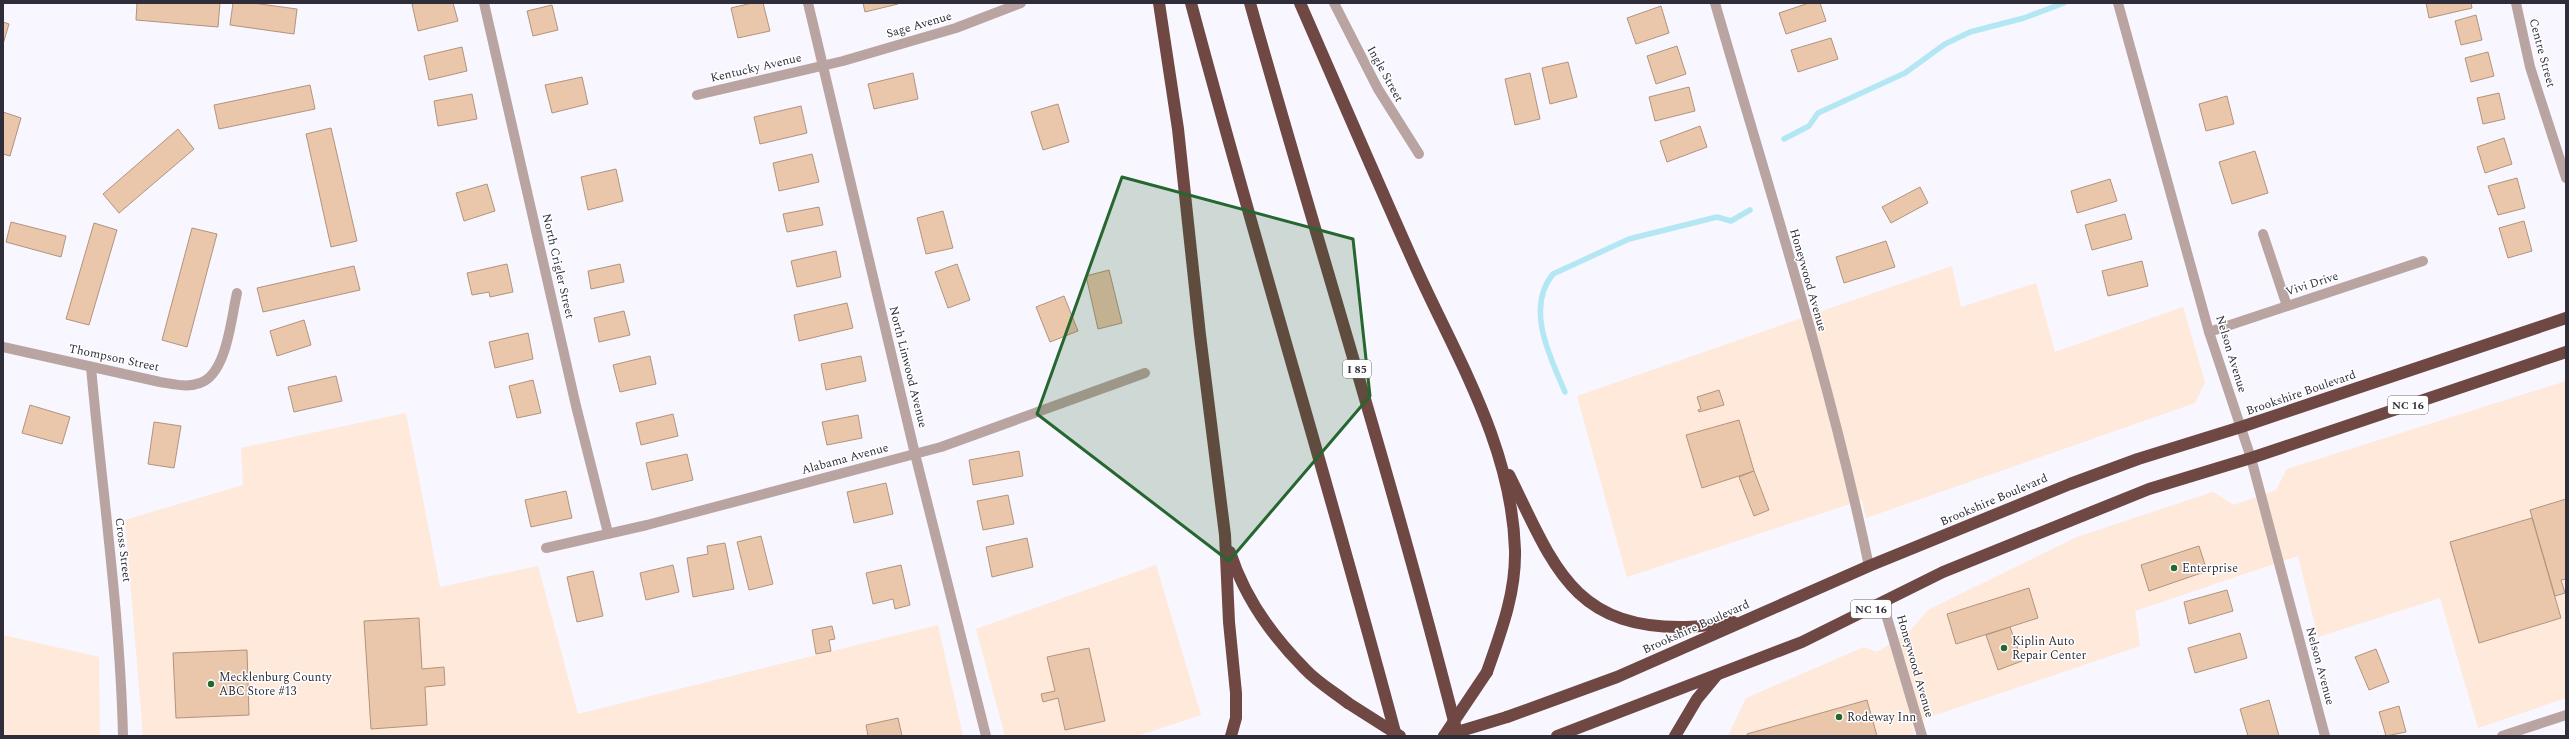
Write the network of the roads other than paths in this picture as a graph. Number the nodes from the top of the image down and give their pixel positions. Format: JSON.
{"nodes":[{"id":1,"x":484,"y":3,"type":"edge"},
{"id":2,"x":808,"y":3,"type":"edge"},
{"id":3,"x":1021,"y":3,"type":"edge"},
{"id":4,"x":1159,"y":3,"type":"edge"},
{"id":5,"x":1191,"y":3,"type":"edge"},
{"id":6,"x":1250,"y":3,"type":"edge"},
{"id":7,"x":1300,"y":3,"type":"edge"},
{"id":8,"x":1334,"y":3,"type":"edge"},
{"id":9,"x":1715,"y":3,"type":"edge"},
{"id":10,"x":2118,"y":3,"type":"edge"},
{"id":11,"x":2516,"y":3,"type":"edge"},
{"id":12,"x":822,"y":67,"type":"junction"},
{"id":13,"x":696,"y":95,"type":"dead end"},
{"id":14,"x":1419,"y":154,"type":"dead end"},
{"id":15,"x":2566,"y":178,"type":"edge"},
{"id":16,"x":2262,"y":234,"type":"dead end"},
{"id":17,"x":2423,"y":261,"type":"dead end"},
{"id":18,"x":237,"y":293,"type":"dead end"},
{"id":19,"x":2287,"y":306,"type":"junction"},
{"id":20,"x":2566,"y":318,"type":"edge"},
{"id":21,"x":2209,"y":332,"type":"junction"},
{"id":22,"x":3,"y":347,"type":"edge"},
{"id":23,"x":2566,"y":352,"type":"edge"},
{"id":24,"x":91,"y":367,"type":"junction"},
{"id":25,"x":1145,"y":373,"type":"dead end"},
{"id":26,"x":2241,"y":427,"type":"junction"},
{"id":27,"x":915,"y":454,"type":"junction"},
{"id":28,"x":1500,"y":458,"type":"junction"},
{"id":29,"x":2251,"y":458,"type":"junction"},
{"id":30,"x":608,"y":533,"type":"junction"},
{"id":31,"x":1225,"y":535,"type":"junction"},
{"id":32,"x":546,"y":548,"type":"dead end"},
{"id":33,"x":1869,"y":566,"type":"junction"},
{"id":34,"x":1883,"y":604,"type":"junction"},
{"id":35,"x":1744,"y":621,"type":"junction"},
{"id":36,"x":1718,"y":674,"type":"junction"},
{"id":37,"x":2566,"y":715,"type":"edge"},
{"id":38,"x":123,"y":736,"type":"edge"},
{"id":39,"x":986,"y":736,"type":"edge"},
{"id":40,"x":1231,"y":736,"type":"edge"},
{"id":41,"x":1396,"y":736,"type":"edge"},
{"id":42,"x":1400,"y":736,"type":"edge"},
{"id":43,"x":1444,"y":736,"type":"edge"},
{"id":44,"x":1458,"y":736,"type":"edge"},
{"id":45,"x":1557,"y":736,"type":"edge"},
{"id":46,"x":1675,"y":736,"type":"edge"},
{"id":47,"x":1922,"y":736,"type":"edge"},
{"id":48,"x":2325,"y":736,"type":"edge"},
{"id":49,"x":2502,"y":736,"type":"edge"}],
"edges":[{"from":1,"to":30,"type":"street","name":"North Crigler Street"},
{"from":2,"to":12,"type":"street","name":"North Linwood Avenue"},
{"from":3,"to":12,"type":"street","name":"Sage Avenue"},
{"from":4,"to":31,"type":"highway"},
{"from":5,"to":41,"type":"highway"},
{"from":6,"to":44,"type":"highway","number":"I 85"},
{"from":7,"to":28,"type":"highway"},
{"from":8,"to":14,"type":"street","name":"Ingle Street"},
{"from":9,"to":33,"type":"street","name":"Honeywood Avenue"},
{"from":10,"to":21,"type":"street","name":"Nelson Avenue"},
{"from":11,"to":15,"type":"street","name":"Centre Street"},
{"from":12,"to":13,"type":"street","name":"Kentucky Avenue"},
{"from":12,"to":27,"type":"street","name":"North Linwood Avenue"},
{"from":16,"to":19,"type":"street"},
{"from":17,"to":19,"type":"street","name":"Vivi Drive"},
{"from":18,"to":24,"type":"street","name":"Thompson Street"},
{"from":19,"to":21,"type":"street","name":"Vivi Drive"},
{"from":20,"to":26,"type":"highway","name":"Brookshire Boulevard","number":"NC 16"},
{"from":21,"to":26,"type":"street","name":"Nelson Avenue"},
{"from":22,"to":24,"type":"street","name":"Thompson Street"},
{"from":23,"to":29,"type":"highway","number":"NC 16"},
{"from":24,"to":38,"type":"street","name":"Cross Street"},
{"from":25,"to":27,"type":"street","name":"Alabama Avenue"},
{"from":26,"to":29,"type":"street","name":"Nelson Avenue"},
{"from":26,"to":33,"type":"highway","name":"Brookshire Boulevard","number":"NC 16"},
{"from":27,"to":30,"type":"street","name":"Alabama Avenue"},
{"from":27,"to":39,"type":"street","name":"North Linwood Avenue"},
{"from":28,"to":35,"type":"highway"},
{"from":28,"to":43,"type":"highway","bridge":true},
{"from":29,"to":34,"type":"highway","number":"NC 16"},
{"from":29,"to":48,"type":"street","name":"Nelson Avenue"},
{"from":30,"to":32,"type":"street","name":"Alabama Avenue"},
{"from":31,"to":40,"type":"highway"},
{"from":31,"to":42,"type":"highway","bridge":true},
{"from":33,"to":35,"type":"highway","name":"Brookshire Boulevard","number":"NC 16"},
{"from":34,"to":36,"type":"highway","number":"NC 16"},
{"from":34,"to":47,"type":"street","name":"Honeywood Avenue"},
{"from":35,"to":43,"type":"highway","name":"Brookshire Boulevard","number":"NC 16","bridge":true},
{"from":36,"to":45,"type":"highway","number":"NC 16"},
{"from":36,"to":46,"type":"highway"},
{"from":37,"to":49,"type":"street"}]}
